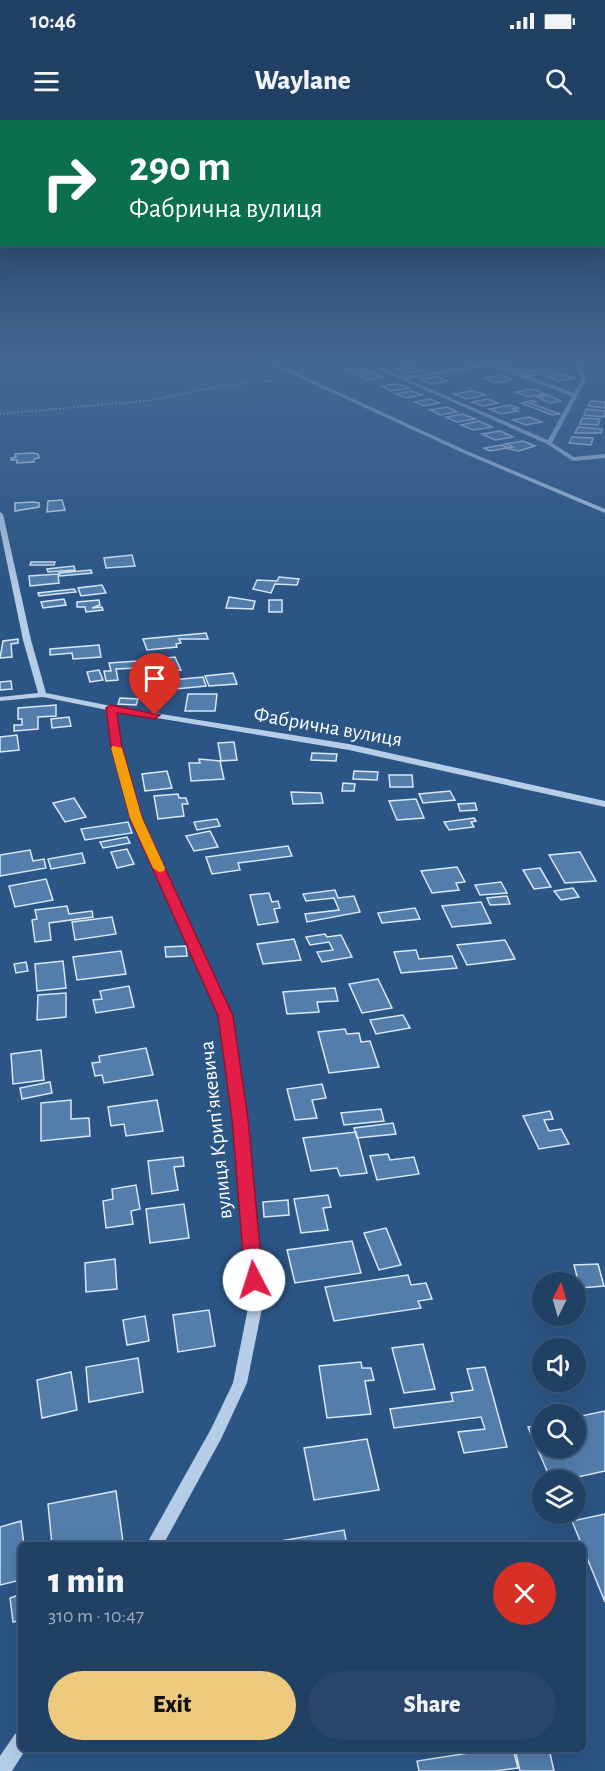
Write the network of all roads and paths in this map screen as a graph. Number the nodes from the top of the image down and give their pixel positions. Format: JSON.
{"nodes":[{"id":1,"x":441,"y":441,"type":"edge"},
{"id":2,"x":545,"y":441,"type":"edge"},
{"id":3,"x":549,"y":443,"type":"joint"},
{"id":4,"x":605,"y":456,"type":"edge"},
{"id":5,"x":605,"y":511,"type":"edge"},
{"id":6,"x":0,"y":514,"type":"edge"},
{"id":7,"x":43,"y":695,"type":"junction"},
{"id":8,"x":0,"y":699,"type":"edge"},
{"id":9,"x":111,"y":708,"type":"junction"},
{"id":10,"x":605,"y":804,"type":"edge"},
{"id":11,"x":156,"y":1542,"type":"edge"},
{"id":12,"x":18,"y":1745,"type":"edge"},
{"id":13,"x":1,"y":1771,"type":"edge"}],
"edges":[{"from":1,"to":5,"type":"street"},
{"from":2,"to":3,"type":"street"},
{"from":3,"to":4,"type":"street"},
{"from":6,"to":7,"type":"street"},
{"from":7,"to":8,"type":"street","name":"Фабрична вулиця"},
{"from":7,"to":9,"type":"street","name":"Фабрична вулиця"},
{"from":9,"to":10,"type":"street","name":"Фабрична вулиця"},
{"from":9,"to":11,"type":"street","name":"вулиця Крипʼякевича"},
{"from":12,"to":13,"type":"street"}]}
